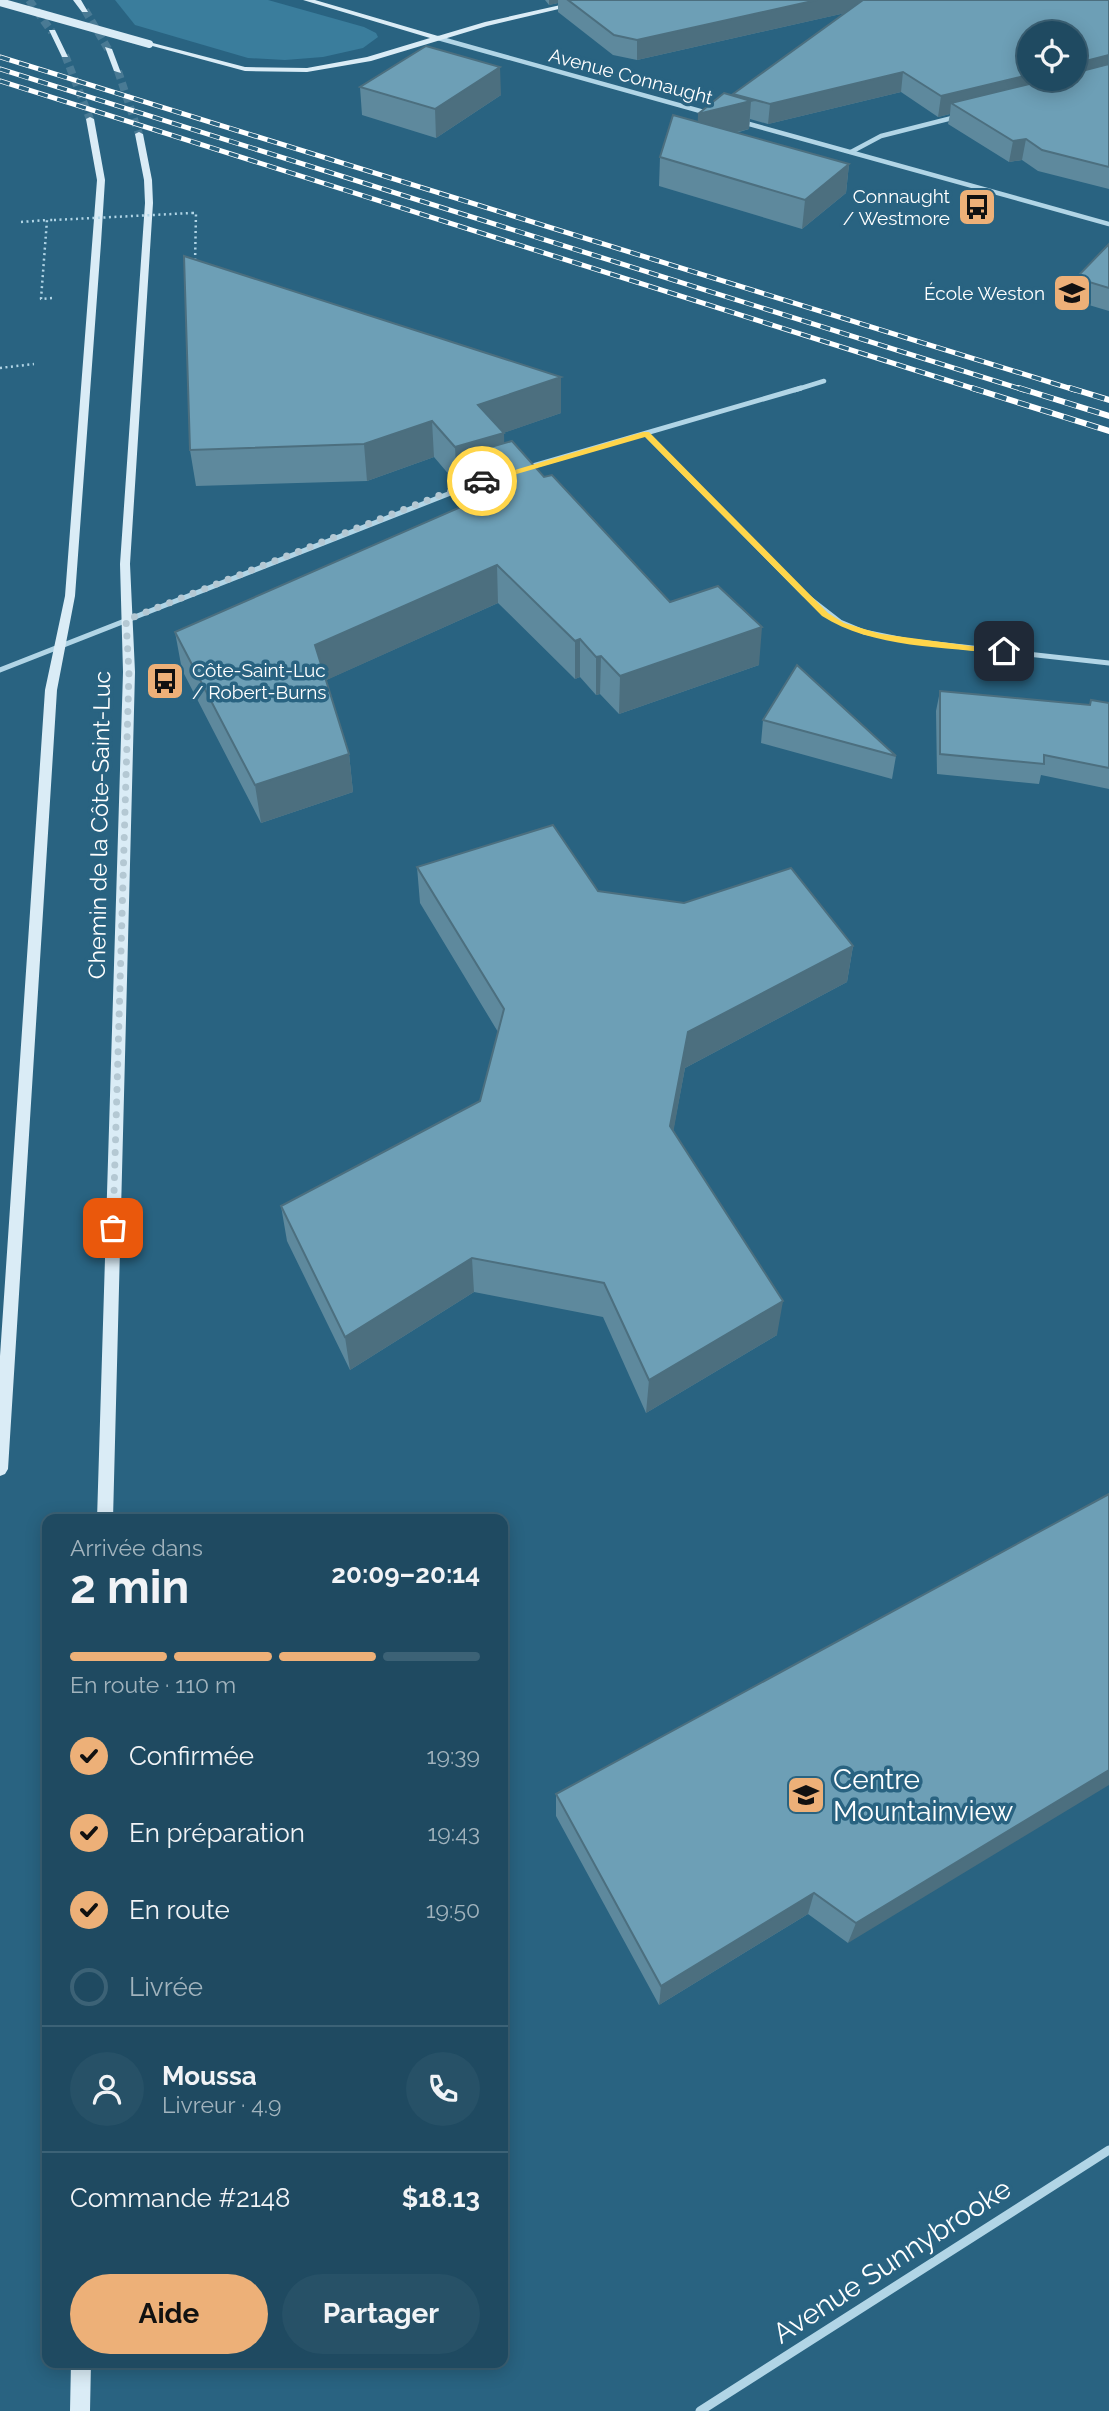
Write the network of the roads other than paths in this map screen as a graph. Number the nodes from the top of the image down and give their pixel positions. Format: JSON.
{"nodes":[{"id":1,"x":78,"y":0,"type":"edge"},
{"id":2,"x":307,"y":0,"type":"edge"},
{"id":3,"x":593,"y":0,"type":"edge"},
{"id":4,"x":0,"y":2,"type":"edge"},
{"id":5,"x":85,"y":10,"type":"tunnel mouth"},
{"id":6,"x":52,"y":32,"type":"tunnel mouth"},
{"id":7,"x":438,"y":38,"type":"junction"},
{"id":8,"x":108,"y":49,"type":"tunnel mouth"},
{"id":9,"x":65,"y":55,"type":"tunnel mouth"},
{"id":10,"x":118,"y":71,"type":"tunnel mouth"},
{"id":11,"x":967,"y":114,"type":"edge"},
{"id":12,"x":718,"y":116,"type":"edge"},
{"id":13,"x":90,"y":119,"type":"tunnel mouth"},
{"id":14,"x":732,"y":119,"type":"edge"},
{"id":15,"x":139,"y":134,"type":"tunnel mouth"},
{"id":16,"x":852,"y":152,"type":"junction"},
{"id":17,"x":1109,"y":224,"type":"edge"},
{"id":18,"x":824,"y":381,"type":"dead end"},
{"id":19,"x":646,"y":434,"type":"junction"},
{"id":20,"x":519,"y":470,"type":"edge"},
{"id":21,"x":484,"y":481,"type":"edge"},
{"id":22,"x":126,"y":620,"type":"junction"},
{"id":23,"x":59,"y":648,"type":"junction"},
{"id":24,"x":1109,"y":663,"type":"edge"},
{"id":25,"x":0,"y":670,"type":"edge"},
{"id":26,"x":0,"y":1469,"type":"edge"},
{"id":27,"x":104,"y":1514,"type":"edge"},
{"id":28,"x":1109,"y":2150,"type":"edge"},
{"id":29,"x":81,"y":2368,"type":"edge"},
{"id":30,"x":80,"y":2411,"type":"edge"},
{"id":31,"x":700,"y":2411,"type":"edge"}],
"edges":[{"from":1,"to":5,"type":"main road"},
{"from":2,"to":7,"type":"main road","name":"Avenue Connaught"},
{"from":3,"to":7,"type":"main road"},
{"from":4,"to":7,"type":"main road","bridge":true},
{"from":6,"to":9,"type":"main road"},
{"from":7,"to":12,"type":"street","name":"Avenue Connaught"},
{"from":8,"to":10,"type":"main road"},
{"from":11,"to":16,"type":"street"},
{"from":13,"to":23,"type":"main road","name":"Chemin de la Côte-Saint-Luc"},
{"from":14,"to":16,"type":"street","name":"Avenue Connaught"},
{"from":15,"to":22,"type":"main road","name":"Chemin de la Côte-Saint-Luc"},
{"from":16,"to":17,"type":"street","name":"Avenue Connaught"},
{"from":18,"to":19,"type":"street"},
{"from":19,"to":20,"type":"street"},
{"from":19,"to":24,"type":"street"},
{"from":21,"to":22,"type":"street"},
{"from":22,"to":23,"type":"street"},
{"from":22,"to":27,"type":"main road","name":"Chemin de la Côte-Saint-Luc"},
{"from":23,"to":25,"type":"street"},
{"from":23,"to":26,"type":"main road","name":"Chemin de la Côte-Saint-Luc"},
{"from":28,"to":31,"type":"street","name":"Avenue Sunnybrooke"},
{"from":29,"to":30,"type":"main road"}]}
